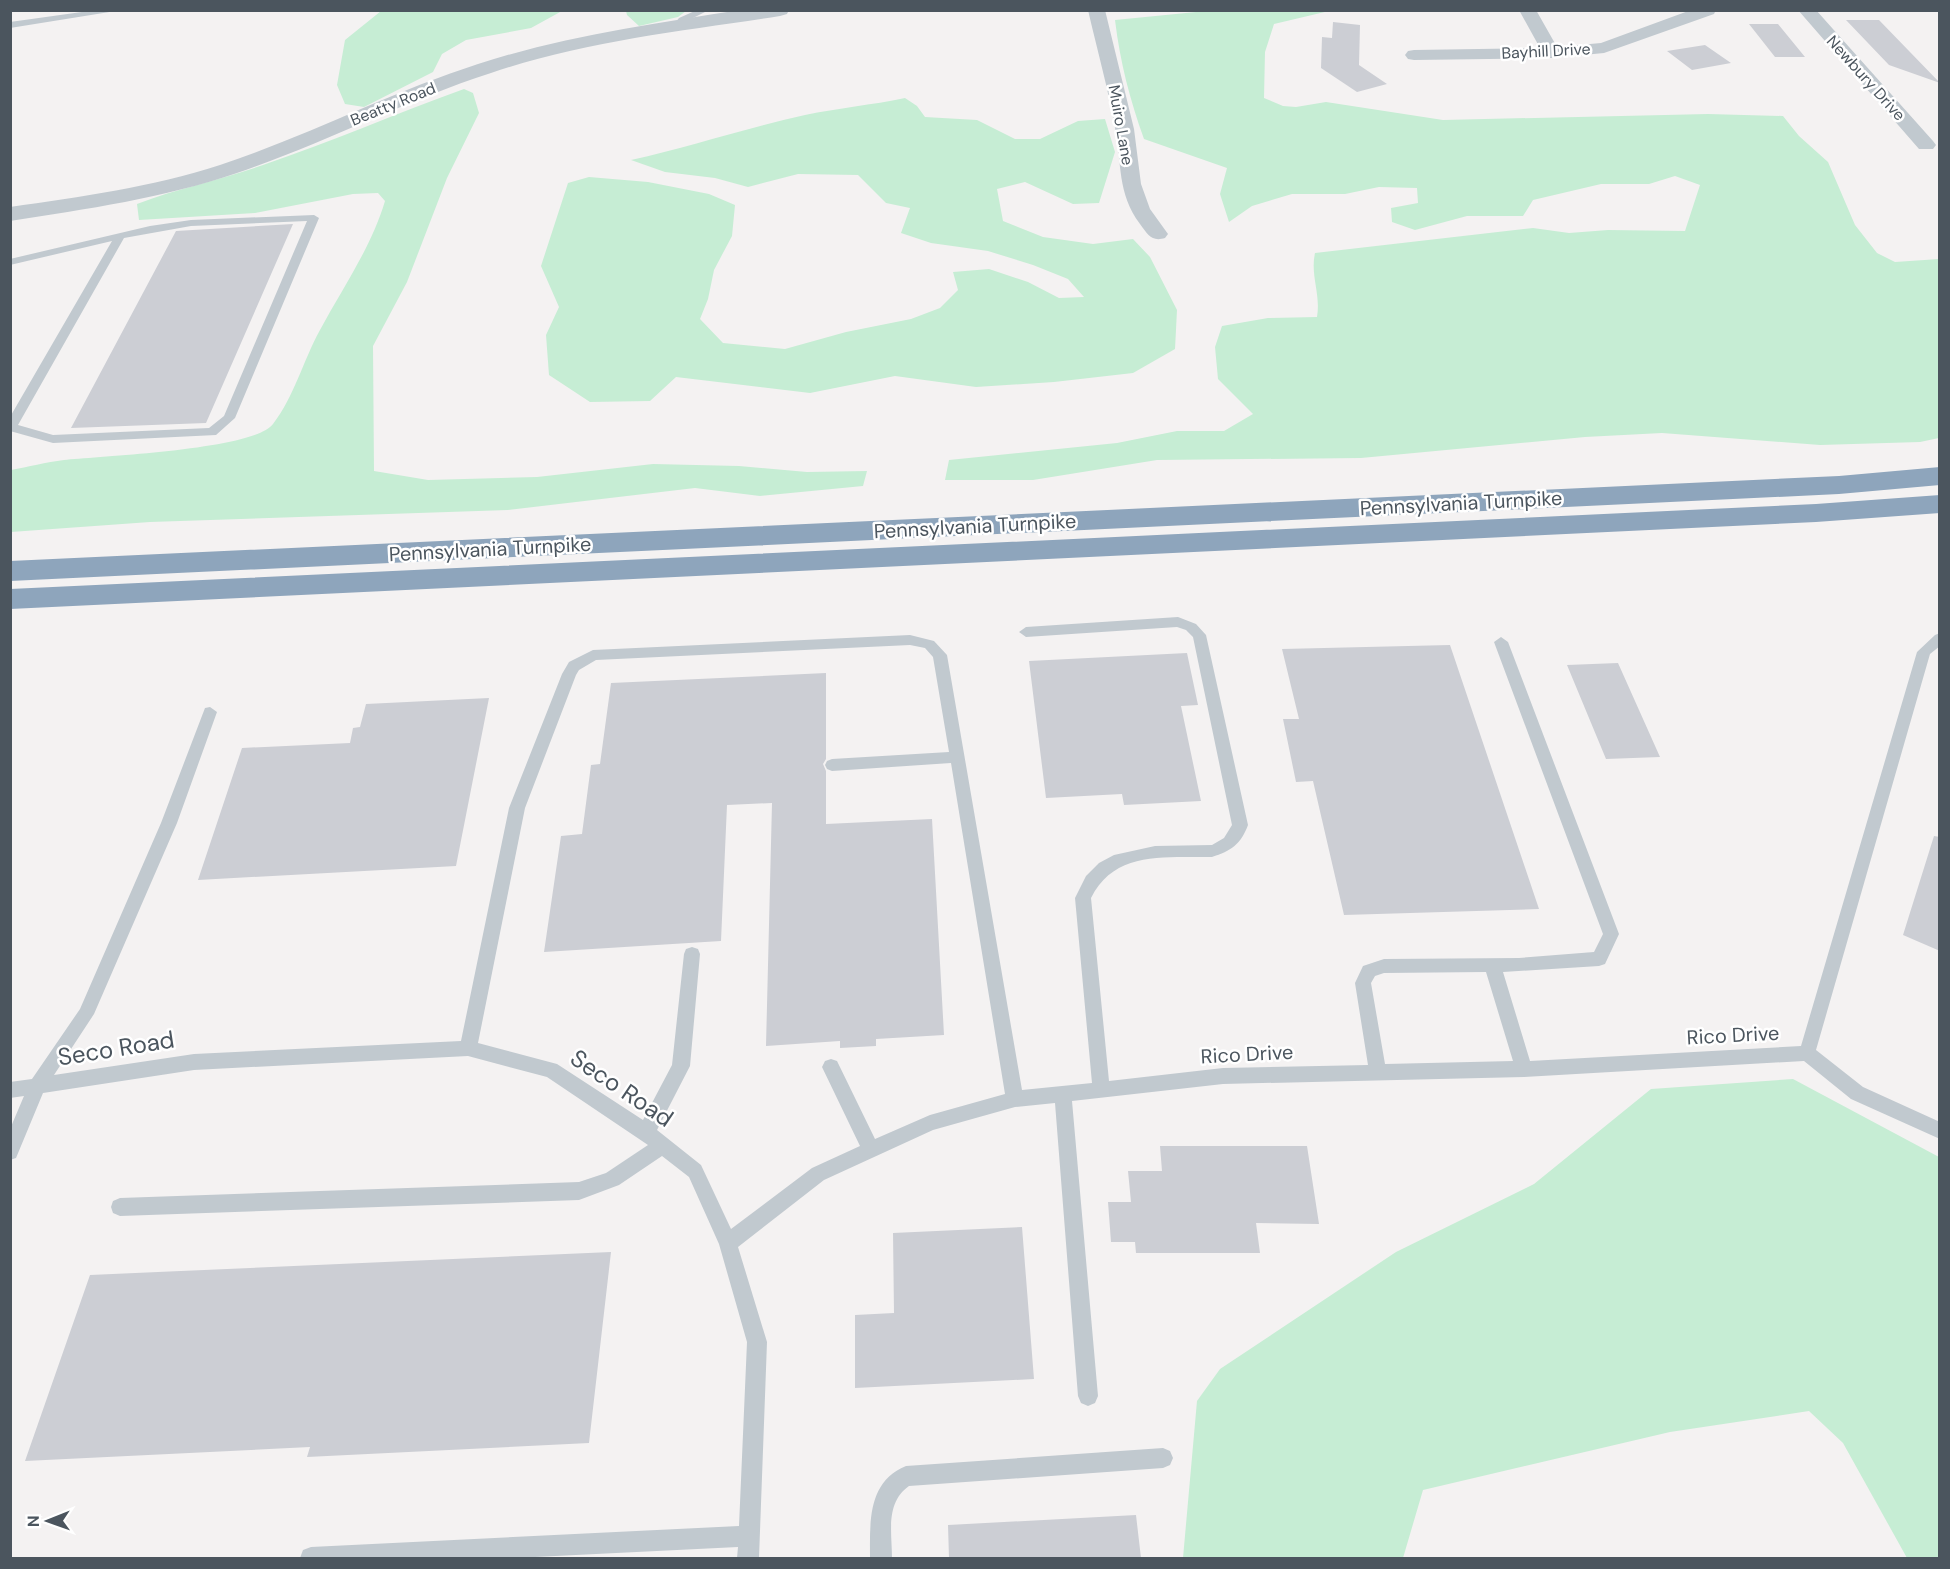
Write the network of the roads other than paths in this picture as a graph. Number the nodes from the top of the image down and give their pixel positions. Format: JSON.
{"nodes":[{"id":1,"x":118,"y":10,"type":"edge"},
{"id":2,"x":705,"y":10,"type":"edge"},
{"id":3,"x":780,"y":10,"type":"edge"},
{"id":4,"x":1096,"y":10,"type":"edge"},
{"id":5,"x":1527,"y":10,"type":"edge"},
{"id":6,"x":1708,"y":10,"type":"edge"},
{"id":7,"x":1806,"y":10,"type":"edge"},
{"id":8,"x":10,"y":25,"type":"edge"},
{"id":9,"x":676,"y":27,"type":"junction"},
{"id":10,"x":1552,"y":53,"type":"junction"},
{"id":11,"x":1414,"y":55,"type":"dead end"},
{"id":12,"x":1926,"y":145,"type":"dead end"},
{"id":13,"x":10,"y":214,"type":"edge"},
{"id":14,"x":1158,"y":234,"type":"dead end"},
{"id":15,"x":120,"y":236,"type":"junction"},
{"id":16,"x":10,"y":262,"type":"edge"},
{"id":17,"x":11,"y":427,"type":"edge"},
{"id":18,"x":1940,"y":476,"type":"edge"},
{"id":19,"x":1940,"y":504,"type":"edge"},
{"id":20,"x":10,"y":572,"type":"edge"},
{"id":21,"x":10,"y":599,"type":"edge"},
{"id":22,"x":1026,"y":632,"type":"dead end"},
{"id":23,"x":1940,"y":638,"type":"edge"},
{"id":24,"x":1501,"y":642,"type":"dead end"},
{"id":25,"x":210,"y":712,"type":"dead end"},
{"id":26,"x":957,"y":757,"type":"junction"},
{"id":27,"x":832,"y":765,"type":"dead end"},
{"id":28,"x":692,"y":954,"type":"dead end"},
{"id":29,"x":1492,"y":965,"type":"junction"},
{"id":30,"x":468,"y":1047,"type":"junction"},
{"id":31,"x":1807,"y":1053,"type":"junction"},
{"id":32,"x":831,"y":1067,"type":"dead end"},
{"id":33,"x":1524,"y":1070,"type":"junction"},
{"id":34,"x":1378,"y":1072,"type":"junction"},
{"id":35,"x":37,"y":1086,"type":"junction"},
{"id":36,"x":1101,"y":1089,"type":"junction"},
{"id":37,"x":10,"y":1090,"type":"edge"},
{"id":38,"x":1063,"y":1094,"type":"junction"},
{"id":39,"x":1015,"y":1099,"type":"junction"},
{"id":40,"x":1940,"y":1131,"type":"edge"},
{"id":41,"x":646,"y":1132,"type":"junction"},
{"id":42,"x":663,"y":1145,"type":"junction"},
{"id":43,"x":870,"y":1150,"type":"junction"},
{"id":44,"x":10,"y":1152,"type":"edge"},
{"id":45,"x":120,"y":1207,"type":"dead end"},
{"id":46,"x":728,"y":1243,"type":"junction"},
{"id":47,"x":1089,"y":1396,"type":"dead end"},
{"id":48,"x":1163,"y":1458,"type":"dead end"},
{"id":49,"x":749,"y":1536,"type":"junction"},
{"id":50,"x":310,"y":1558,"type":"edge"},
{"id":51,"x":748,"y":1558,"type":"edge"},
{"id":52,"x":881,"y":1558,"type":"edge"}],
"edges":[{"from":1,"to":8,"type":"lane"},
{"from":2,"to":9,"type":"lane"},
{"from":3,"to":9,"type":"street","name":"Beatty Road"},
{"from":4,"to":14,"type":"street","name":"Muiro Lane"},
{"from":5,"to":10,"type":"street"},
{"from":6,"to":10,"type":"street","name":"Bayhill Drive"},
{"from":7,"to":12,"type":"street","name":"Newbury Drive"},
{"from":9,"to":13,"type":"street","name":"Beatty Road"},
{"from":10,"to":11,"type":"street","name":"Bayhill Drive"},
{"from":15,"to":16,"type":"lane"},
{"from":15,"to":17,"type":"lane"},
{"from":15,"to":17,"type":"lane"},
{"from":18,"to":20,"type":"highway","name":"Pennsylvania Turnpike"},
{"from":19,"to":21,"type":"highway","name":"Pennsylvania Turnpike"},
{"from":22,"to":36,"type":"lane"},
{"from":23,"to":31,"type":"lane"},
{"from":24,"to":29,"type":"lane"},
{"from":25,"to":35,"type":"lane"},
{"from":26,"to":27,"type":"lane"},
{"from":26,"to":30,"type":"lane"},
{"from":26,"to":39,"type":"lane"},
{"from":28,"to":41,"type":"lane"},
{"from":29,"to":33,"type":"lane"},
{"from":29,"to":34,"type":"lane"},
{"from":30,"to":35,"type":"lane","name":"Seco Road"},
{"from":30,"to":41,"type":"lane","name":"Seco Road"},
{"from":31,"to":33,"type":"lane","name":"Rico Drive"},
{"from":31,"to":40,"type":"lane"},
{"from":32,"to":43,"type":"lane"},
{"from":33,"to":34,"type":"lane","name":"Rico Drive"},
{"from":34,"to":36,"type":"lane","name":"Rico Drive"},
{"from":35,"to":37,"type":"lane","name":"Seco Road"},
{"from":35,"to":44,"type":"lane"},
{"from":36,"to":38,"type":"lane","name":"Rico Drive"},
{"from":38,"to":39,"type":"lane","name":"Rico Drive"},
{"from":38,"to":47,"type":"lane"},
{"from":39,"to":43,"type":"lane","name":"Rico Drive"},
{"from":41,"to":42,"type":"lane","name":"Seco Road"},
{"from":42,"to":45,"type":"lane"},
{"from":42,"to":46,"type":"lane","name":"Seco Road"},
{"from":43,"to":46,"type":"lane","name":"Rico Drive"},
{"from":46,"to":49,"type":"lane","name":"Seco Road"},
{"from":48,"to":52,"type":"lane"},
{"from":49,"to":50,"type":"lane"},
{"from":49,"to":51,"type":"lane","name":"Seco Road"}]}
